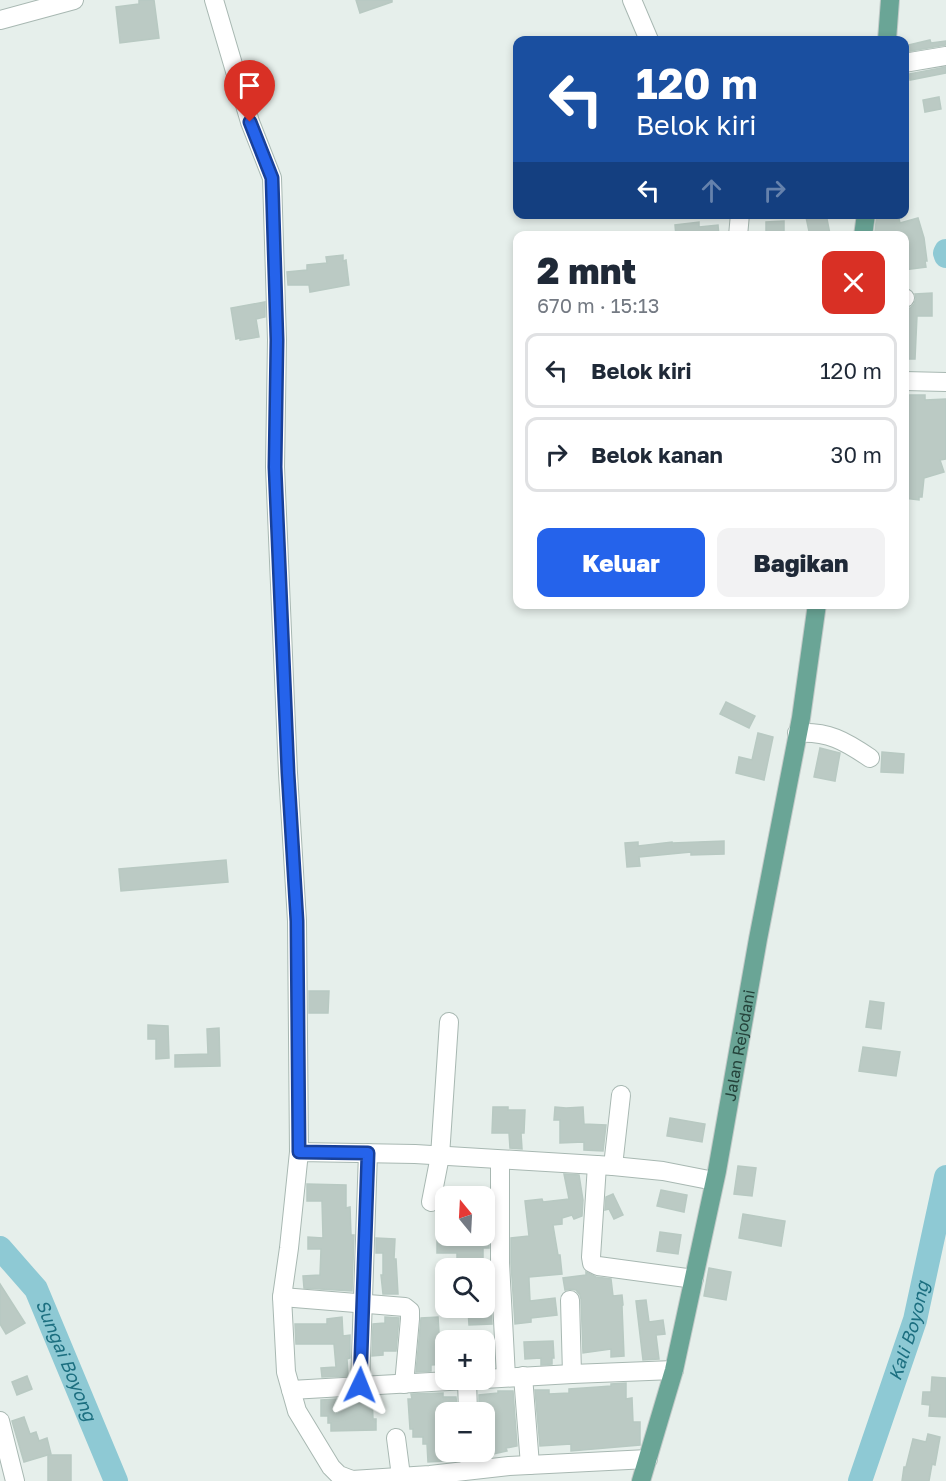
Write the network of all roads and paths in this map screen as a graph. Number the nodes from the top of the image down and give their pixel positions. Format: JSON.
{"nodes":[{"id":1,"x":74,"y":0,"type":"edge"},
{"id":2,"x":214,"y":0,"type":"edge"},
{"id":3,"x":632,"y":0,"type":"edge"},
{"id":4,"x":890,"y":0,"type":"edge"},
{"id":5,"x":8,"y":12,"type":"edge"},
{"id":6,"x":647,"y":36,"type":"edge"},
{"id":7,"x":887,"y":36,"type":"edge"},
{"id":8,"x":946,"y":56,"type":"edge"},
{"id":9,"x":909,"y":62,"type":"edge"},
{"id":10,"x":909,"y":381,"type":"edge"},
{"id":11,"x":946,"y":382,"type":"edge"},
{"id":12,"x":816,"y":609,"type":"edge"},
{"id":13,"x":799,"y":725,"type":"junction"},
{"id":14,"x":870,"y":758,"type":"dead end"},
{"id":15,"x":449,"y":1022,"type":"dead end"},
{"id":16,"x":621,"y":1095,"type":"dead end"},
{"id":17,"x":299,"y":1152,"type":"junction"},
{"id":18,"x":368,"y":1153,"type":"junction"},
{"id":19,"x":440,"y":1156,"type":"junction"},
{"id":20,"x":500,"y":1160,"type":"junction"},
{"id":21,"x":605,"y":1165,"type":"junction"},
{"id":22,"x":714,"y":1181,"type":"junction"},
{"id":23,"x":431,"y":1202,"type":"dead end"},
{"id":24,"x":693,"y":1279,"type":"junction"},
{"id":25,"x":282,"y":1297,"type":"junction"},
{"id":26,"x":570,"y":1300,"type":"dead end"},
{"id":27,"x":363,"y":1304,"type":"junction"},
{"id":28,"x":675,"y":1370,"type":"junction"},
{"id":29,"x":572,"y":1374,"type":"junction"},
{"id":30,"x":514,"y":1377,"type":"junction"},
{"id":31,"x":495,"y":1378,"type":"edge"},
{"id":32,"x":435,"y":1382,"type":"edge"},
{"id":33,"x":404,"y":1384,"type":"junction"},
{"id":34,"x":360,"y":1385,"type":"junction"},
{"id":35,"x":291,"y":1390,"type":"junction"},
{"id":36,"x":0,"y":1421,"type":"edge"},
{"id":37,"x":396,"y":1438,"type":"dead end"},
{"id":38,"x":648,"y":1459,"type":"junction"},
{"id":39,"x":470,"y":1462,"type":"edge"},
{"id":40,"x":530,"y":1465,"type":"junction"},
{"id":41,"x":470,"y":1470,"type":"junction"},
{"id":42,"x":401,"y":1476,"type":"junction"},
{"id":43,"x":15,"y":1481,"type":"edge"},
{"id":44,"x":641,"y":1481,"type":"edge"}],
"edges":[{"from":1,"to":5,"type":"street"},
{"from":2,"to":17,"type":"street"},
{"from":3,"to":6,"type":"street"},
{"from":4,"to":7,"type":"main road"},
{"from":8,"to":9,"type":"street"},
{"from":10,"to":11,"type":"street"},
{"from":12,"to":13,"type":"main road","name":"Jalan Rejodani"},
{"from":13,"to":14,"type":"street"},
{"from":13,"to":22,"type":"main road","name":"Jalan Rejodani"},
{"from":15,"to":19,"type":"street"},
{"from":16,"to":21,"type":"street"},
{"from":17,"to":18,"type":"street"},
{"from":17,"to":25,"type":"street"},
{"from":18,"to":19,"type":"street"},
{"from":18,"to":27,"type":"street"},
{"from":19,"to":20,"type":"street"},
{"from":19,"to":23,"type":"street"},
{"from":20,"to":21,"type":"street"},
{"from":20,"to":30,"type":"street"},
{"from":21,"to":22,"type":"street"},
{"from":21,"to":24,"type":"street"},
{"from":22,"to":24,"type":"main road","name":"Jalan Rejodani"},
{"from":24,"to":28,"type":"main road","name":"Jalan Rejodani"},
{"from":25,"to":27,"type":"street"},
{"from":25,"to":35,"type":"street"},
{"from":26,"to":29,"type":"street"},
{"from":27,"to":33,"type":"street"},
{"from":27,"to":34,"type":"street"},
{"from":28,"to":29,"type":"street"},
{"from":28,"to":38,"type":"main road","name":"Jalan Rejodani"},
{"from":29,"to":30,"type":"street"},
{"from":30,"to":31,"type":"street"},
{"from":30,"to":40,"type":"street"},
{"from":32,"to":33,"type":"street"},
{"from":33,"to":34,"type":"street"},
{"from":34,"to":35,"type":"street"},
{"from":35,"to":42,"type":"street"},
{"from":36,"to":43,"type":"street"},
{"from":37,"to":42,"type":"street"},
{"from":38,"to":40,"type":"street"},
{"from":38,"to":44,"type":"main road","name":"Jalan Rejodani"},
{"from":39,"to":41,"type":"street"},
{"from":40,"to":41,"type":"street"},
{"from":41,"to":42,"type":"street"}]}
